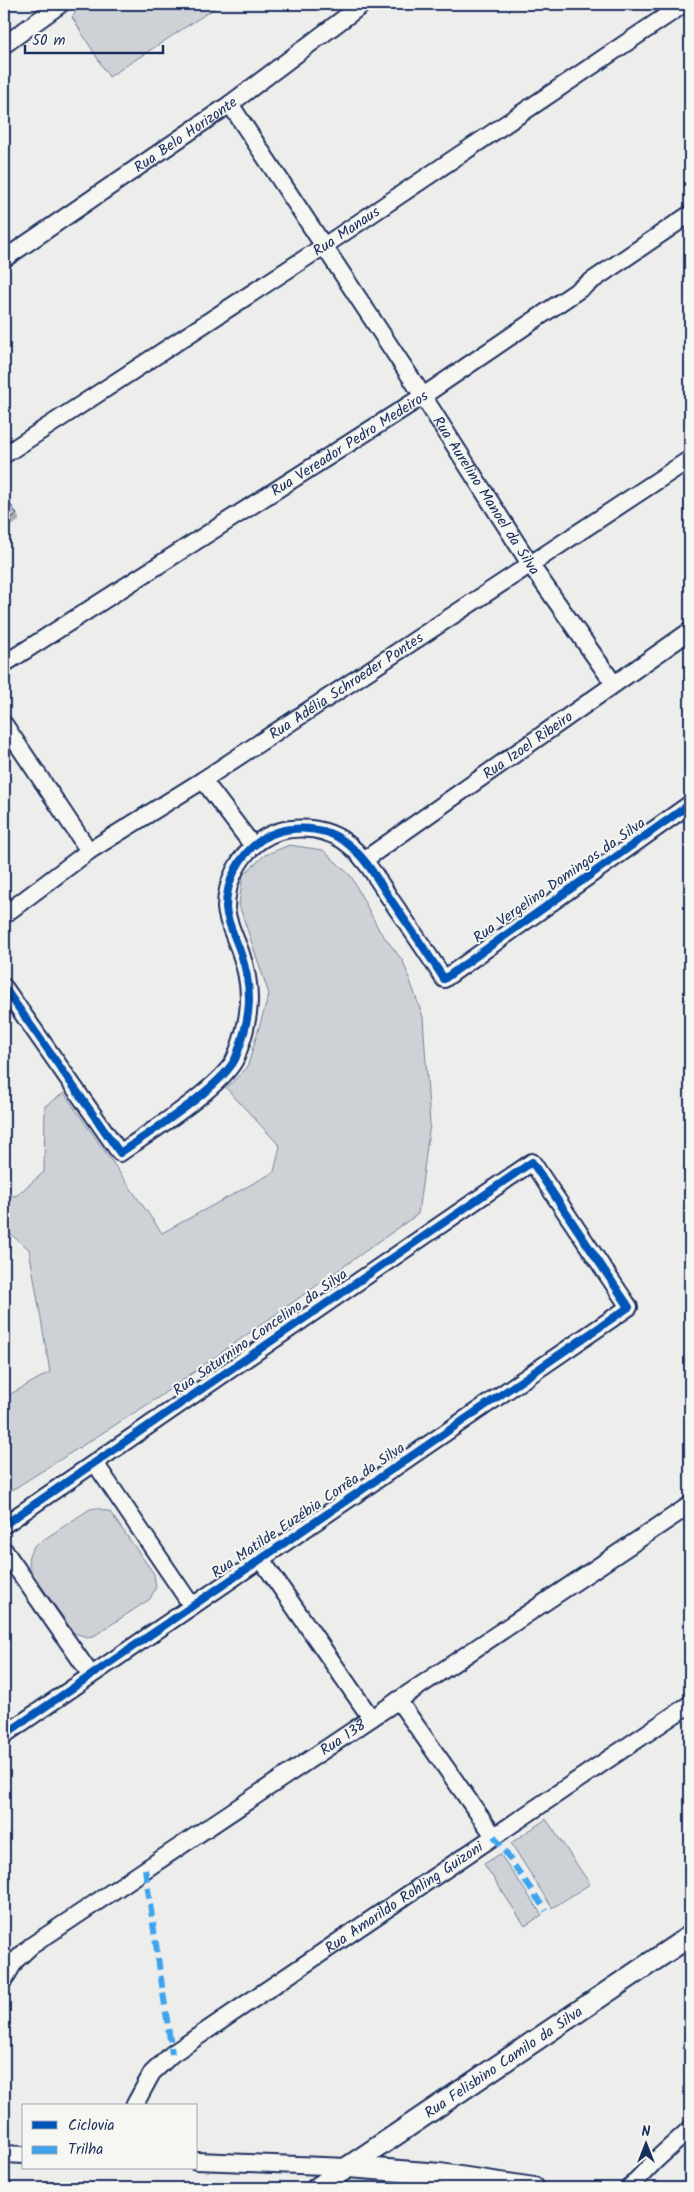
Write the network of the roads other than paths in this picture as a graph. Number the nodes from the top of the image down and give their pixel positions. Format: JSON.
{"nodes":[{"id":1,"x":61,"y":4,"type":"edge"},
{"id":2,"x":363,"y":4,"type":"edge"},
{"id":3,"x":684,"y":4,"type":"edge"},
{"id":4,"x":4,"y":45,"type":"edge"},
{"id":5,"x":230,"y":104,"type":"junction"},
{"id":6,"x":690,"y":214,"type":"edge"},
{"id":7,"x":324,"y":246,"type":"junction"},
{"id":8,"x":4,"y":259,"type":"edge"},
{"id":9,"x":423,"y":396,"type":"junction"},
{"id":10,"x":4,"y":455,"type":"edge"},
{"id":11,"x":690,"y":458,"type":"edge"},
{"id":12,"x":530,"y":564,"type":"junction"},
{"id":13,"x":690,"y":630,"type":"edge"},
{"id":14,"x":4,"y":664,"type":"edge"},
{"id":15,"x":614,"y":684,"type":"junction"},
{"id":16,"x":4,"y":724,"type":"edge"},
{"id":17,"x":202,"y":780,"type":"junction"},
{"id":18,"x":690,"y":804,"type":"edge"},
{"id":19,"x":252,"y":846,"type":"junction"},
{"id":20,"x":89,"y":851,"type":"junction"},
{"id":21,"x":364,"y":860,"type":"junction"},
{"id":22,"x":4,"y":915,"type":"edge"},
{"id":23,"x":4,"y":987,"type":"edge"},
{"id":24,"x":629,"y":1307,"type":"joint"},
{"id":25,"x":95,"y":1463,"type":"junction"},
{"id":26,"x":690,"y":1504,"type":"edge"},
{"id":27,"x":4,"y":1526,"type":"edge"},
{"id":28,"x":4,"y":1550,"type":"edge"},
{"id":29,"x":261,"y":1559,"type":"junction"},
{"id":30,"x":192,"y":1606,"type":"junction"},
{"id":31,"x":92,"y":1675,"type":"junction"},
{"id":32,"x":398,"y":1700,"type":"junction"},
{"id":33,"x":690,"y":1704,"type":"edge"},
{"id":34,"x":371,"y":1718,"type":"junction"},
{"id":35,"x":4,"y":1735,"type":"edge"},
{"id":36,"x":494,"y":1836,"type":"junction"},
{"id":37,"x":690,"y":1936,"type":"edge"},
{"id":38,"x":4,"y":1980,"type":"edge"},
{"id":39,"x":135,"y":2104,"type":"edge"},
{"id":40,"x":690,"y":2130,"type":"edge"},
{"id":41,"x":4,"y":2154,"type":"edge"},
{"id":42,"x":22,"y":2155,"type":"edge"},
{"id":43,"x":198,"y":2161,"type":"edge"},
{"id":44,"x":348,"y":2167,"type":"junction"},
{"id":45,"x":317,"y":2188,"type":"edge"},
{"id":46,"x":534,"y":2188,"type":"edge"},
{"id":47,"x":629,"y":2188,"type":"edge"}],
"edges":[{"from":1,"to":4,"type":"street"},
{"from":2,"to":5,"type":"street","name":"Rua Belo Horizonte"},
{"from":3,"to":7,"type":"street","name":"Rua Manaus"},
{"from":5,"to":7,"type":"street","name":"Rua Aurelino Manoel da Silva"},
{"from":5,"to":8,"type":"street","name":"Rua Belo Horizonte"},
{"from":6,"to":9,"type":"street","name":"Rua Vereador Pedro Medeiros"},
{"from":7,"to":9,"type":"street","name":"Rua Aurelino Manoel da Silva"},
{"from":7,"to":10,"type":"street","name":"Rua Manaus"},
{"from":9,"to":12,"type":"street","name":"Rua Aurelino Manoel da Silva"},
{"from":9,"to":14,"type":"street","name":"Rua Vereador Pedro Medeiros"},
{"from":11,"to":12,"type":"street","name":"Rua Adélia Schroeder Pontes"},
{"from":12,"to":15,"type":"street","name":"Rua Aurelino Manoel da Silva"},
{"from":12,"to":17,"type":"street","name":"Rua Adélia Schroeder Pontes"},
{"from":13,"to":15,"type":"street","name":"Rua Izoel Ribeiro"},
{"from":15,"to":21,"type":"street","name":"Rua Izoel Ribeiro"},
{"from":16,"to":20,"type":"street"},
{"from":17,"to":19,"type":"street"},
{"from":17,"to":20,"type":"street","name":"Rua Adélia Schroeder Pontes"},
{"from":18,"to":21,"type":"street","name":"Rua Vergelino Domingos da Silva"},
{"from":19,"to":21,"type":"street"},
{"from":19,"to":23,"type":"street"},
{"from":20,"to":22,"type":"street","name":"Rua Adélia Schroeder Pontes"},
{"from":24,"to":25,"type":"street","name":"Rua Saturnino Concelino da Silva"},
{"from":24,"to":29,"type":"street","name":"Rua Matilde Euzébia Corrêa da Silva"},
{"from":25,"to":27,"type":"street","name":"Rua Saturnino Concelino da Silva"},
{"from":25,"to":30,"type":"street"},
{"from":26,"to":32,"type":"street","name":"Rua 138"},
{"from":28,"to":31,"type":"street"},
{"from":29,"to":30,"type":"street","name":"Rua Matilde Euzébia Corrêa da Silva"},
{"from":29,"to":34,"type":"street"},
{"from":30,"to":31,"type":"street","name":"Rua Matilde Euzébia Corrêa da Silva"},
{"from":31,"to":35,"type":"street","name":"Rua Matilde Euzébia Corrêa da Silva"},
{"from":32,"to":34,"type":"street","name":"Rua 138"},
{"from":32,"to":36,"type":"street"},
{"from":33,"to":36,"type":"street","name":"Rua Amarildo Rohling Guizoni"},
{"from":34,"to":38,"type":"street","name":"Rua 138"},
{"from":36,"to":39,"type":"street","name":"Rua Amarildo Rohling Guizoni"},
{"from":37,"to":44,"type":"street","name":"Rua Felisbino Camilo da Silva"},
{"from":40,"to":47,"type":"street"},
{"from":41,"to":42,"type":"street"},
{"from":43,"to":44,"type":"street"},
{"from":44,"to":45,"type":"street","name":"Rua Felisbino Camilo da Silva"},
{"from":44,"to":46,"type":"street"}]}
